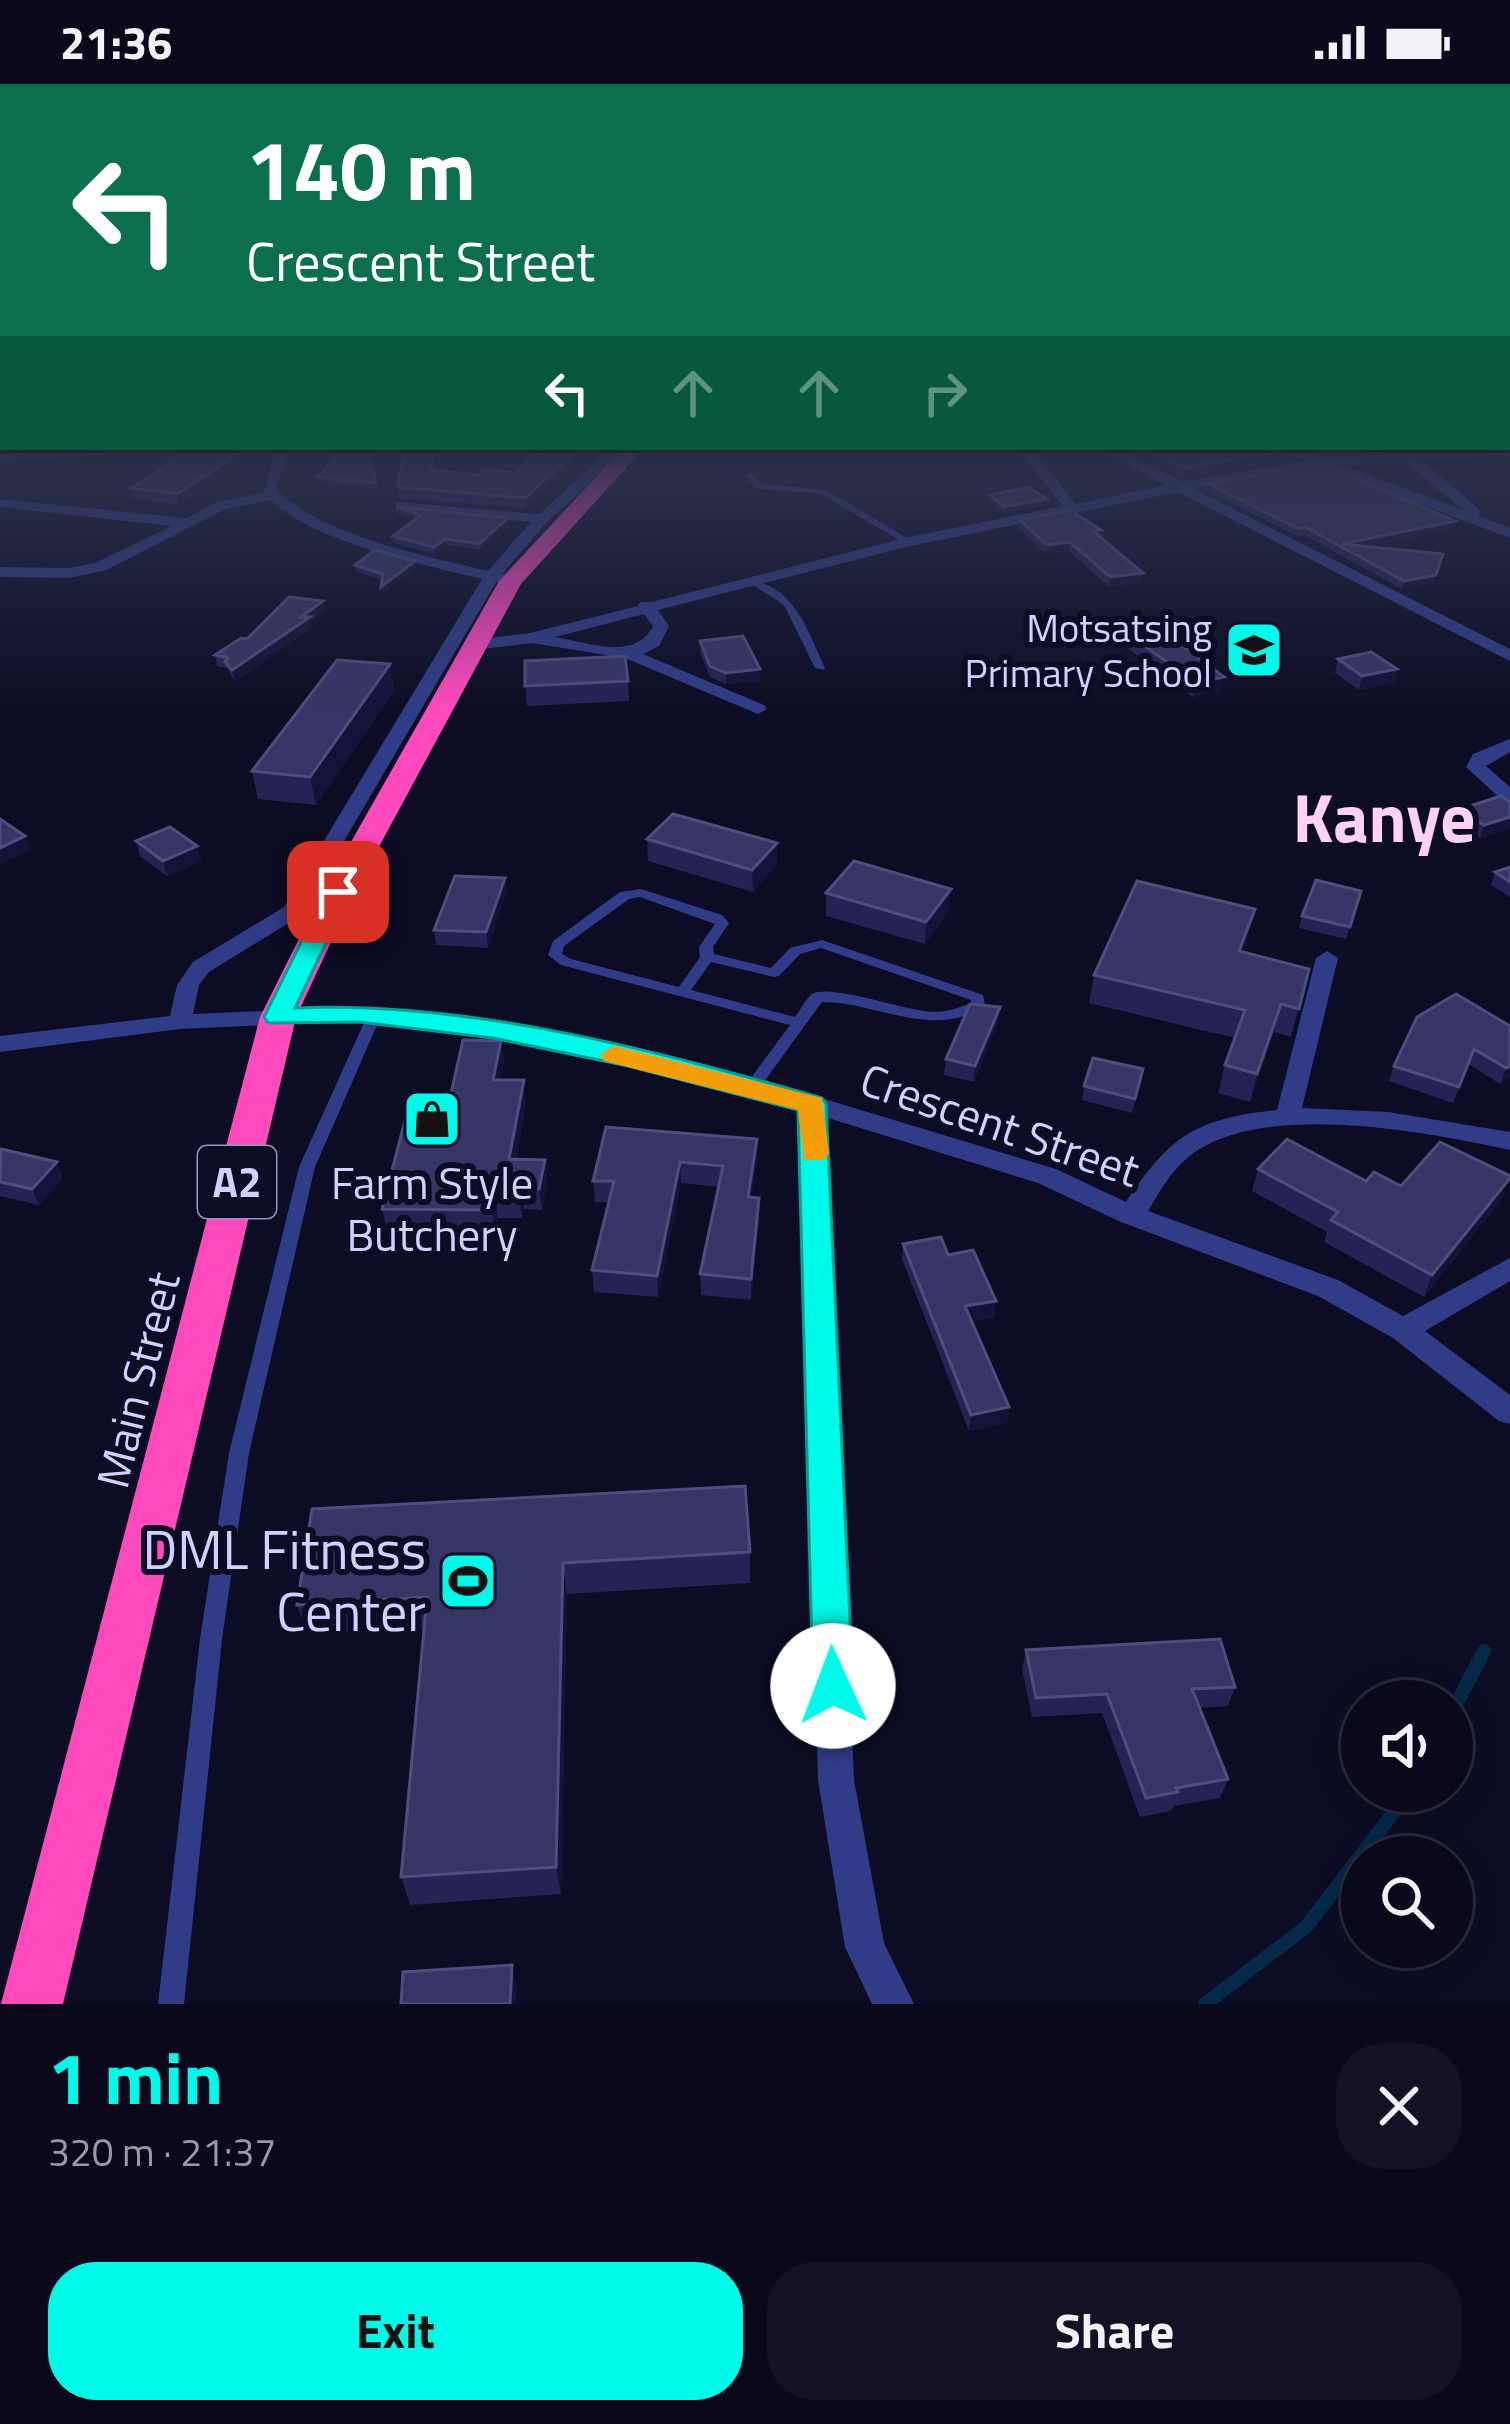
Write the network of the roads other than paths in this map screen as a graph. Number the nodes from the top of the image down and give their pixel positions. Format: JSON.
{"nodes":[{"id":1,"x":170,"y":533,"type":"edge"},
{"id":2,"x":340,"y":533,"type":"edge"},
{"id":3,"x":533,"y":533,"type":"edge"},
{"id":4,"x":549,"y":533,"type":"edge"},
{"id":5,"x":893,"y":533,"type":"edge"},
{"id":6,"x":957,"y":533,"type":"edge"},
{"id":7,"x":1268,"y":533,"type":"edge"},
{"id":8,"x":909,"y":542,"type":"junction"},
{"id":9,"x":0,"y":572,"type":"edge"},
{"id":10,"x":502,"y":579,"type":"junction"},
{"id":11,"x":757,"y":583,"type":"junction"},
{"id":12,"x":646,"y":605,"type":"junction"},
{"id":13,"x":530,"y":638,"type":"junction"},
{"id":14,"x":473,"y":645,"type":"junction"},
{"id":15,"x":629,"y":654,"type":"junction"},
{"id":16,"x":1510,"y":656,"type":"edge"},
{"id":17,"x":820,"y":668,"type":"dead end"},
{"id":18,"x":758,"y":709,"type":"dead end"},
{"id":19,"x":1510,"y":745,"type":"edge"},
{"id":20,"x":1510,"y":797,"type":"edge"},
{"id":21,"x":706,"y":956,"type":"junction"},
{"id":22,"x":1327,"y":958,"type":"dead end"},
{"id":23,"x":683,"y":992,"type":"junction"},
{"id":24,"x":374,"y":1016,"type":"junction"},
{"id":25,"x":278,"y":1017,"type":"junction"},
{"id":26,"x":180,"y":1022,"type":"junction"},
{"id":27,"x":799,"y":1023,"type":"junction"},
{"id":28,"x":0,"y":1044,"type":"edge"},
{"id":29,"x":750,"y":1090,"type":"junction"},
{"id":30,"x":812,"y":1104,"type":"junction"},
{"id":31,"x":1288,"y":1115,"type":"junction"},
{"id":32,"x":1510,"y":1142,"type":"edge"},
{"id":33,"x":1131,"y":1215,"type":"junction"},
{"id":34,"x":1510,"y":1268,"type":"edge"},
{"id":35,"x":1403,"y":1330,"type":"junction"},
{"id":36,"x":1510,"y":1412,"type":"edge"},
{"id":37,"x":32,"y":2004,"type":"edge"},
{"id":38,"x":171,"y":2004,"type":"edge"},
{"id":39,"x":895,"y":2004,"type":"edge"}],
"edges":[{"from":1,"to":9,"type":"street"},
{"from":2,"to":10,"type":"street"},
{"from":3,"to":10,"type":"street"},
{"from":4,"to":10,"type":"highway","name":"Main Street","number":"A2"},
{"from":5,"to":8,"type":"lane"},
{"from":6,"to":8,"type":"street"},
{"from":7,"to":16,"type":"street"},
{"from":8,"to":11,"type":"street"},
{"from":10,"to":14,"type":"highway","name":"Main Street","number":"A2"},
{"from":10,"to":26,"type":"street"},
{"from":11,"to":12,"type":"street"},
{"from":11,"to":17,"type":"lane"},
{"from":12,"to":13,"type":"street"},
{"from":12,"to":15,"type":"street"},
{"from":13,"to":14,"type":"street"},
{"from":13,"to":15,"type":"street"},
{"from":14,"to":25,"type":"highway","name":"Main Street","number":"A2"},
{"from":15,"to":18,"type":"street"},
{"from":19,"to":20,"type":"street"},
{"from":21,"to":23,"type":"lane"},
{"from":21,"to":23,"type":"lane"},
{"from":21,"to":27,"type":"lane"},
{"from":22,"to":31,"type":"street"},
{"from":23,"to":27,"type":"lane"},
{"from":24,"to":25,"type":"street","name":"Crescent Street"},
{"from":24,"to":29,"type":"street","name":"Crescent Street"},
{"from":24,"to":38,"type":"lane"},
{"from":25,"to":26,"type":"street","name":"Crescent Street"},
{"from":25,"to":37,"type":"highway","name":"Main Street","number":"A2"},
{"from":26,"to":28,"type":"street","name":"Crescent Street"},
{"from":27,"to":29,"type":"lane"},
{"from":29,"to":30,"type":"street","name":"Crescent Street"},
{"from":30,"to":33,"type":"street","name":"Crescent Street"},
{"from":30,"to":39,"type":"street"},
{"from":31,"to":32,"type":"street"},
{"from":31,"to":33,"type":"street"},
{"from":33,"to":35,"type":"street","name":"Crescent Street"},
{"from":34,"to":35,"type":"street"},
{"from":35,"to":36,"type":"street","name":"Crescent Street"}]}
